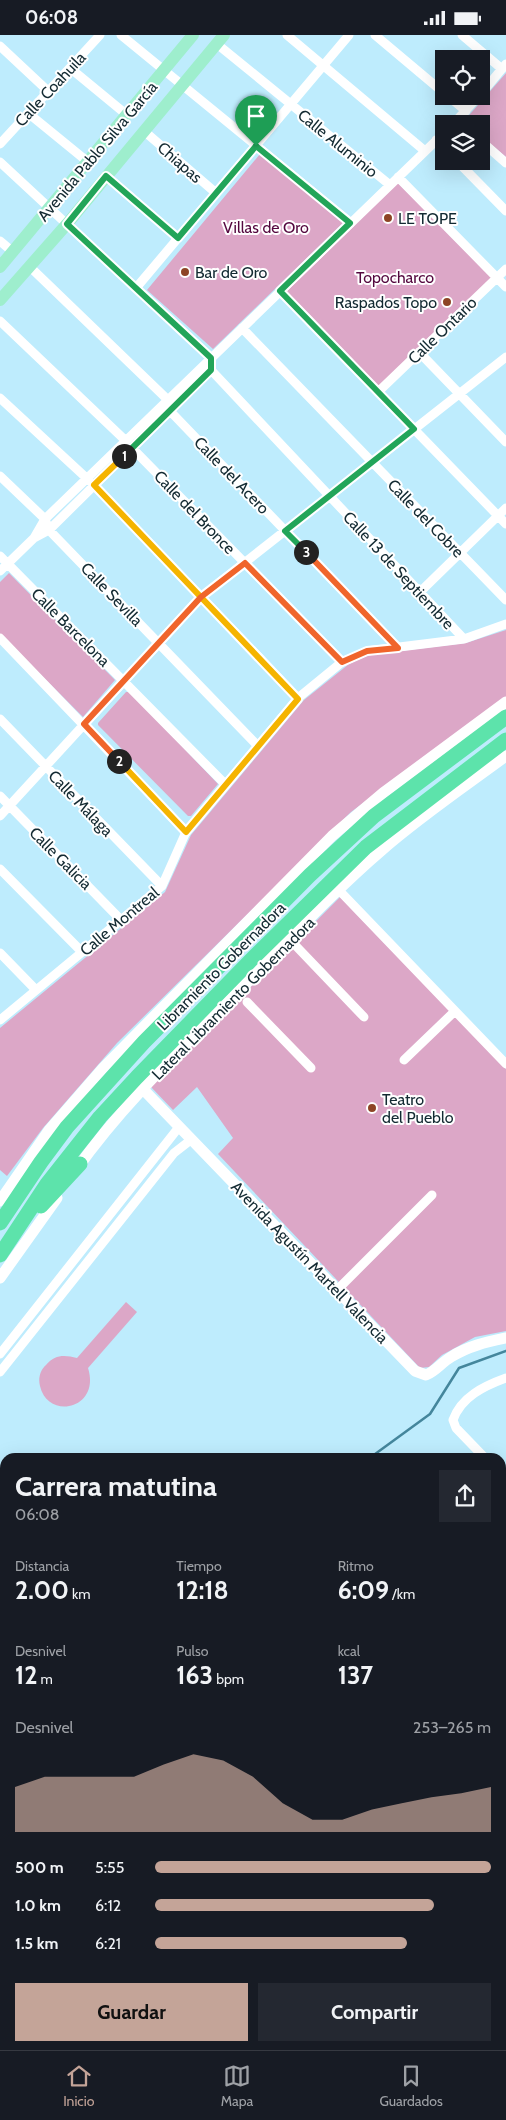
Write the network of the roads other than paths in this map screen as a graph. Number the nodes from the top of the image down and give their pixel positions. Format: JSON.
{"nodes":[{"id":1,"x":100,"y":35,"type":"edge"},
{"id":2,"x":121,"y":35,"type":"edge"},
{"id":3,"x":193,"y":35,"type":"edge"},
{"id":4,"x":287,"y":35,"type":"edge"},
{"id":5,"x":349,"y":35,"type":"edge"},
{"id":6,"x":375,"y":35,"type":"edge"},
{"id":7,"x":462,"y":35,"type":"edge"},
{"id":8,"x":220,"y":39,"type":"edge"},
{"id":9,"x":0,"y":46,"type":"edge"},
{"id":10,"x":324,"y":65,"type":"junction"},
{"id":11,"x":504,"y":67,"type":"edge"},
{"id":12,"x":70,"y":68,"type":"junction"},
{"id":13,"x":164,"y":70,"type":"junction"},
{"id":14,"x":490,"y":83,"type":"edge"},
{"id":15,"x":182,"y":85,"type":"junction"},
{"id":16,"x":435,"y":85,"type":"edge"},
{"id":17,"x":48,"y":91,"type":"junction"},
{"id":18,"x":291,"y":104,"type":"junction"},
{"id":19,"x":459,"y":105,"type":"edge"},
{"id":20,"x":471,"y":105,"type":"edge"},
{"id":21,"x":466,"y":111,"type":"junction"},
{"id":22,"x":28,"y":113,"type":"junction"},
{"id":23,"x":127,"y":115,"type":"junction"},
{"id":24,"x":463,"y":115,"type":"edge"},
{"id":25,"x":144,"y":131,"type":"junction"},
{"id":26,"x":435,"y":141,"type":"edge"},
{"id":27,"x":0,"y":144,"type":"edge"},
{"id":28,"x":256,"y":146,"type":"junction"},
{"id":29,"x":490,"y":149,"type":"edge"},
{"id":30,"x":425,"y":151,"type":"junction"},
{"id":31,"x":0,"y":162,"type":"edge"},
{"id":32,"x":88,"y":162,"type":"junction"},
{"id":33,"x":506,"y":163,"type":"edge"},
{"id":34,"x":466,"y":170,"type":"edge"},
{"id":35,"x":106,"y":176,"type":"junction"},
{"id":36,"x":398,"y":177,"type":"junction"},
{"id":37,"x":390,"y":185,"type":"junction"},
{"id":38,"x":216,"y":193,"type":"junction"},
{"id":39,"x":50,"y":208,"type":"junction"},
{"id":40,"x":506,"y":211,"type":"edge"},
{"id":41,"x":350,"y":223,"type":"junction"},
{"id":42,"x":67,"y":224,"type":"junction"},
{"id":43,"x":178,"y":238,"type":"junction"},
{"id":44,"x":0,"y":241,"type":"edge"},
{"id":45,"x":13,"y":252,"type":"junction"},
{"id":46,"x":0,"y":267,"type":"edge"},
{"id":47,"x":29,"y":267,"type":"junction"},
{"id":48,"x":506,"y":269,"type":"edge"},
{"id":49,"x":497,"y":278,"type":"junction"},
{"id":50,"x":506,"y":287,"type":"edge"},
{"id":51,"x":136,"y":288,"type":"junction"},
{"id":52,"x":280,"y":291,"type":"junction"},
{"id":53,"x":0,"y":300,"type":"edge"},
{"id":54,"x":0,"y":321,"type":"edge"},
{"id":55,"x":242,"y":328,"type":"junction"},
{"id":56,"x":419,"y":352,"type":"junction"},
{"id":57,"x":211,"y":358,"type":"junction"},
{"id":58,"x":505,"y":361,"type":"edge"},
{"id":59,"x":211,"y":370,"type":"junction"},
{"id":60,"x":378,"y":392,"type":"junction"},
{"id":61,"x":459,"y":394,"type":"junction"},
{"id":62,"x":0,"y":398,"type":"edge"},
{"id":63,"x":168,"y":400,"type":"junction"},
{"id":64,"x":170,"y":411,"type":"junction"},
{"id":65,"x":414,"y":429,"type":"junction"},
{"id":66,"x":506,"y":443,"type":"edge"},
{"id":67,"x":129,"y":444,"type":"junction"},
{"id":68,"x":372,"y":462,"type":"junction"},
{"id":69,"x":0,"y":476,"type":"edge"},
{"id":70,"x":87,"y":479,"type":"junction"},
{"id":71,"x":94,"y":485,"type":"junction"},
{"id":72,"x":330,"y":496,"type":"junction"},
{"id":73,"x":506,"y":508,"type":"edge"},
{"id":74,"x":498,"y":515,"type":"junction"},
{"id":75,"x":45,"y":519,"type":"junction"},
{"id":76,"x":506,"y":524,"type":"edge"},
{"id":77,"x":49,"y":530,"type":"junction"},
{"id":78,"x":285,"y":531,"type":"junction"},
{"id":79,"x":34,"y":538,"type":"junction"},
{"id":80,"x":460,"y":553,"type":"junction"},
{"id":81,"x":0,"y":556,"type":"edge"},
{"id":82,"x":245,"y":563,"type":"junction"},
{"id":83,"x":8,"y":564,"type":"junction"},
{"id":84,"x":0,"y":571,"type":"edge"},
{"id":85,"x":420,"y":592,"type":"junction"},
{"id":86,"x":201,"y":597,"type":"junction"},
{"id":87,"x":506,"y":599,"type":"edge"},
{"id":88,"x":506,"y":625,"type":"edge"},
{"id":89,"x":0,"y":638,"type":"edge"},
{"id":90,"x":464,"y":639,"type":"junction"},
{"id":91,"x":159,"y":643,"type":"junction"},
{"id":92,"x":398,"y":648,"type":"junction"},
{"id":93,"x":342,"y":662,"type":"junction"},
{"id":94,"x":124,"y":681,"type":"junction"},
{"id":95,"x":298,"y":699,"type":"junction"},
{"id":96,"x":506,"y":702,"type":"edge"},
{"id":97,"x":506,"y":717,"type":"edge"},
{"id":98,"x":0,"y":719,"type":"edge"},
{"id":99,"x":84,"y":724,"type":"junction"},
{"id":100,"x":506,"y":740,"type":"edge"},
{"id":101,"x":258,"y":746,"type":"junction"},
{"id":102,"x":506,"y":756,"type":"edge"},
{"id":103,"x":46,"y":766,"type":"junction"},
{"id":104,"x":225,"y":784,"type":"junction"},
{"id":105,"x":0,"y":796,"type":"edge"},
{"id":106,"x":9,"y":806,"type":"junction"},
{"id":107,"x":0,"y":816,"type":"edge"},
{"id":108,"x":186,"y":832,"type":"junction"},
{"id":109,"x":0,"y":869,"type":"edge"},
{"id":110,"x":162,"y":886,"type":"junction"},
{"id":111,"x":335,"y":886,"type":"junction"},
{"id":112,"x":122,"y":919,"type":"junction"},
{"id":113,"x":296,"y":946,"type":"dead end"},
{"id":114,"x":222,"y":947,"type":"junction"},
{"id":115,"x":82,"y":952,"type":"junction"},
{"id":116,"x":0,"y":953,"type":"edge"},
{"id":117,"x":210,"y":976,"type":"junction"},
{"id":118,"x":36,"y":990,"type":"junction"},
{"id":119,"x":247,"y":1002,"type":"dead end"},
{"id":120,"x":455,"y":1011,"type":"junction"},
{"id":121,"x":364,"y":1017,"type":"dead end"},
{"id":122,"x":0,"y":1020,"type":"edge"},
{"id":123,"x":404,"y":1060,"type":"dead end"},
{"id":124,"x":506,"y":1064,"type":"edge"},
{"id":125,"x":311,"y":1068,"type":"dead end"},
{"id":126,"x":139,"y":1084,"type":"junction"},
{"id":127,"x":179,"y":1127,"type":"junction"},
{"id":128,"x":192,"y":1139,"type":"junction"},
{"id":129,"x":80,"y":1164,"type":"junction"},
{"id":130,"x":1,"y":1195,"type":"edge"},
{"id":131,"x":432,"y":1195,"type":"dead end"},
{"id":132,"x":0,"y":1223,"type":"edge"},
{"id":133,"x":16,"y":1232,"type":"junction"},
{"id":134,"x":0,"y":1255,"type":"edge"},
{"id":135,"x":76,"y":1258,"type":"junction"},
{"id":136,"x":84,"y":1265,"type":"junction"},
{"id":137,"x":0,"y":1278,"type":"edge"},
{"id":138,"x":337,"y":1290,"type":"junction"},
{"id":139,"x":506,"y":1338,"type":"edge"},
{"id":140,"x":0,"y":1354,"type":"edge"},
{"id":141,"x":9,"y":1361,"type":"junction"},
{"id":142,"x":0,"y":1371,"type":"edge"},
{"id":143,"x":504,"y":1382,"type":"edge"},
{"id":144,"x":480,"y":1453,"type":"edge"}],
"edges":[{"from":1,"to":12,"type":"street","name":"Calle Coahuila"},
{"from":2,"to":13,"type":"street"},
{"from":3,"to":13,"type":"main road","name":"Avenida Pablo Silva García"},
{"from":4,"to":10,"type":"street"},
{"from":5,"to":10,"type":"street"},
{"from":6,"to":16,"type":"street"},
{"from":7,"to":11,"type":"street"},
{"from":8,"to":15,"type":"main road","name":"Avenida Pablo Silva García"},
{"from":8,"to":18,"type":"street","name":"Calle Aluminio"},
{"from":9,"to":17,"type":"street"},
{"from":10,"to":18,"type":"street"},
{"from":10,"to":30,"type":"street"},
{"from":11,"to":14,"type":"street"},
{"from":12,"to":17,"type":"street","name":"Calle Coahuila"},
{"from":12,"to":23,"type":"street"},
{"from":13,"to":15,"type":"street"},
{"from":13,"to":23,"type":"main road","name":"Avenida Pablo Silva García"},
{"from":15,"to":25,"type":"main road","name":"Avenida Pablo Silva García"},
{"from":15,"to":28,"type":"street"},
{"from":17,"to":22,"type":"street","name":"Calle Coahuila"},
{"from":18,"to":28,"type":"street"},
{"from":18,"to":37,"type":"street","name":"Calle Aluminio"},
{"from":19,"to":21,"type":"street"},
{"from":20,"to":21,"type":"street"},
{"from":21,"to":24,"type":"street"},
{"from":22,"to":27,"type":"street","name":"Calle Coahuila"},
{"from":22,"to":32,"type":"street"},
{"from":23,"to":32,"type":"main road","name":"Avenida Pablo Silva García"},
{"from":25,"to":35,"type":"main road","name":"Avenida Pablo Silva García"},
{"from":25,"to":38,"type":"street","name":"Chiapas"},
{"from":26,"to":30,"type":"street"},
{"from":28,"to":38,"type":"street"},
{"from":28,"to":41,"type":"street"},
{"from":29,"to":33,"type":"street"},
{"from":30,"to":36,"type":"street"},
{"from":31,"to":39,"type":"street"},
{"from":32,"to":39,"type":"main road","name":"Avenida Pablo Silva García"},
{"from":34,"to":40,"type":"street"},
{"from":35,"to":42,"type":"main road","name":"Avenida Pablo Silva García"},
{"from":35,"to":43,"type":"street"},
{"from":36,"to":37,"type":"street"},
{"from":36,"to":49,"type":"street","name":"Calle Aluminio"},
{"from":37,"to":41,"type":"street"},
{"from":38,"to":43,"type":"street"},
{"from":39,"to":42,"type":"street"},
{"from":39,"to":45,"type":"main road","name":"Avenida Pablo Silva García"},
{"from":41,"to":52,"type":"street"},
{"from":42,"to":47,"type":"main road","name":"Avenida Pablo Silva García"},
{"from":42,"to":51,"type":"street"},
{"from":43,"to":51,"type":"street"},
{"from":44,"to":45,"type":"street"},
{"from":45,"to":46,"type":"main road","name":"Avenida Pablo Silva García"},
{"from":47,"to":53,"type":"main road","name":"Avenida Pablo Silva García"},
{"from":47,"to":63,"type":"street"},
{"from":48,"to":49,"type":"street","name":"Calle Ontario"},
{"from":49,"to":50,"type":"street","name":"Calle Aluminio"},
{"from":49,"to":56,"type":"street","name":"Calle Ontario"},
{"from":51,"to":57,"type":"street"},
{"from":52,"to":55,"type":"street"},
{"from":52,"to":60,"type":"street"},
{"from":54,"to":67,"type":"street","name":"Calle del Bronce"},
{"from":55,"to":57,"type":"street"},
{"from":55,"to":68,"type":"street","name":"Calle del Cobre"},
{"from":56,"to":60,"type":"street","name":"Calle Ontario"},
{"from":56,"to":61,"type":"street"},
{"from":57,"to":59,"type":"street"},
{"from":57,"to":63,"type":"street"},
{"from":58,"to":61,"type":"street"},
{"from":59,"to":64,"type":"street"},
{"from":59,"to":72,"type":"street","name":"Calle 13 de Septiembre"},
{"from":60,"to":65,"type":"street"},
{"from":61,"to":65,"type":"street"},
{"from":61,"to":66,"type":"street"},
{"from":62,"to":70,"type":"street"},
{"from":63,"to":67,"type":"street"},
{"from":64,"to":67,"type":"street"},
{"from":64,"to":78,"type":"street","name":"Calle del Acero"},
{"from":65,"to":68,"type":"street"},
{"from":65,"to":74,"type":"street"},
{"from":67,"to":70,"type":"street"},
{"from":67,"to":71,"type":"street"},
{"from":67,"to":82,"type":"street","name":"Calle del Bronce"},
{"from":68,"to":72,"type":"street"},
{"from":68,"to":80,"type":"street","name":"Calle del Cobre"},
{"from":69,"to":75,"type":"street"},
{"from":70,"to":71,"type":"street"},
{"from":70,"to":75,"type":"street"},
{"from":71,"to":77,"type":"street"},
{"from":71,"to":86,"type":"street"},
{"from":72,"to":78,"type":"street"},
{"from":72,"to":85,"type":"street","name":"Calle 13 de Septiembre"},
{"from":73,"to":74,"type":"street"},
{"from":74,"to":76,"type":"street"},
{"from":74,"to":80,"type":"street"},
{"from":75,"to":77,"type":"street"},
{"from":75,"to":79,"type":"street"},
{"from":77,"to":79,"type":"street"},
{"from":77,"to":91,"type":"street","name":"Calle Sevilla"},
{"from":78,"to":82,"type":"street"},
{"from":78,"to":92,"type":"street","name":"Calle del Acero"},
{"from":79,"to":83,"type":"street"},
{"from":80,"to":85,"type":"street"},
{"from":80,"to":87,"type":"street","name":"Calle del Cobre"},
{"from":81,"to":83,"type":"street","name":"Calle Barcelona"},
{"from":82,"to":86,"type":"street"},
{"from":82,"to":93,"type":"street","name":"Calle del Bronce"},
{"from":83,"to":84,"type":"street"},
{"from":83,"to":94,"type":"street","name":"Calle Barcelona"},
{"from":85,"to":90,"type":"street","name":"Calle 13 de Septiembre"},
{"from":86,"to":91,"type":"street"},
{"from":86,"to":95,"type":"street"},
{"from":88,"to":90,"type":"street","name":"Calle Montreal"},
{"from":89,"to":99,"type":"street"},
{"from":90,"to":92,"type":"street","name":"Calle Montreal"},
{"from":91,"to":94,"type":"street"},
{"from":91,"to":101,"type":"street","name":"Calle Sevilla"},
{"from":92,"to":93,"type":"street","name":"Calle Montreal"},
{"from":93,"to":95,"type":"street","name":"Calle Montreal"},
{"from":94,"to":99,"type":"street"},
{"from":94,"to":104,"type":"street","name":"Calle Barcelona"},
{"from":95,"to":101,"type":"street","name":"Calle Montreal"},
{"from":96,"to":114,"type":"street"},
{"from":97,"to":117,"type":"highway","name":"Libramiento Gobernadora"},
{"from":98,"to":103,"type":"street","name":"Calle Málaga"},
{"from":99,"to":103,"type":"street"},
{"from":99,"to":108,"type":"street"},
{"from":100,"to":111,"type":"highway","name":"Libramiento Gobernadora"},
{"from":101,"to":104,"type":"street","name":"Calle Montreal"},
{"from":102,"to":111,"type":"street"},
{"from":103,"to":106,"type":"street"},
{"from":103,"to":110,"type":"street","name":"Calle Málaga"},
{"from":104,"to":108,"type":"street","name":"Calle Montreal"},
{"from":105,"to":106,"type":"street","name":"Calle Galicia"},
{"from":106,"to":107,"type":"street"},
{"from":106,"to":112,"type":"street","name":"Calle Galicia"},
{"from":108,"to":110,"type":"street","name":"Calle Montreal"},
{"from":109,"to":115,"type":"street"},
{"from":110,"to":112,"type":"street","name":"Calle Montreal"},
{"from":111,"to":120,"type":"street"},
{"from":111,"to":126,"type":"highway","name":"Libramiento Gobernadora"},
{"from":112,"to":115,"type":"street","name":"Calle Montreal"},
{"from":113,"to":121,"type":"street"},
{"from":114,"to":117,"type":"highway"},
{"from":114,"to":130,"type":"street"},
{"from":115,"to":118,"type":"street","name":"Calle Montreal"},
{"from":116,"to":118,"type":"street"},
{"from":117,"to":132,"type":"highway","name":"Libramiento Gobernadora"},
{"from":118,"to":122,"type":"street","name":"Calle Montreal"},
{"from":119,"to":125,"type":"street"},
{"from":120,"to":123,"type":"street"},
{"from":120,"to":124,"type":"street"},
{"from":126,"to":127,"type":"street","name":"Avenida Agustín Martell Valencia"},
{"from":126,"to":129,"type":"street","name":"Lateral Libramiento Gobernadora"},
{"from":126,"to":133,"type":"highway","name":"Libramiento Gobernadora"},
{"from":127,"to":128,"type":"street","name":"Avenida Agustín Martell Valencia"},
{"from":127,"to":135,"type":"street"},
{"from":128,"to":136,"type":"street"},
{"from":128,"to":138,"type":"street","name":"Avenida Agustín Martell Valencia"},
{"from":129,"to":133,"type":"highway"},
{"from":129,"to":137,"type":"street","name":"Lateral Libramiento Gobernadora"},
{"from":131,"to":138,"type":"street"},
{"from":133,"to":134,"type":"highway","name":"Libramiento Gobernadora"},
{"from":135,"to":136,"type":"street"},
{"from":135,"to":140,"type":"street"},
{"from":136,"to":141,"type":"street"},
{"from":138,"to":139,"type":"street","name":"Avenida Agustín Martell Valencia"},
{"from":140,"to":141,"type":"street"},
{"from":141,"to":142,"type":"street"},
{"from":143,"to":144,"type":"street"}]}
